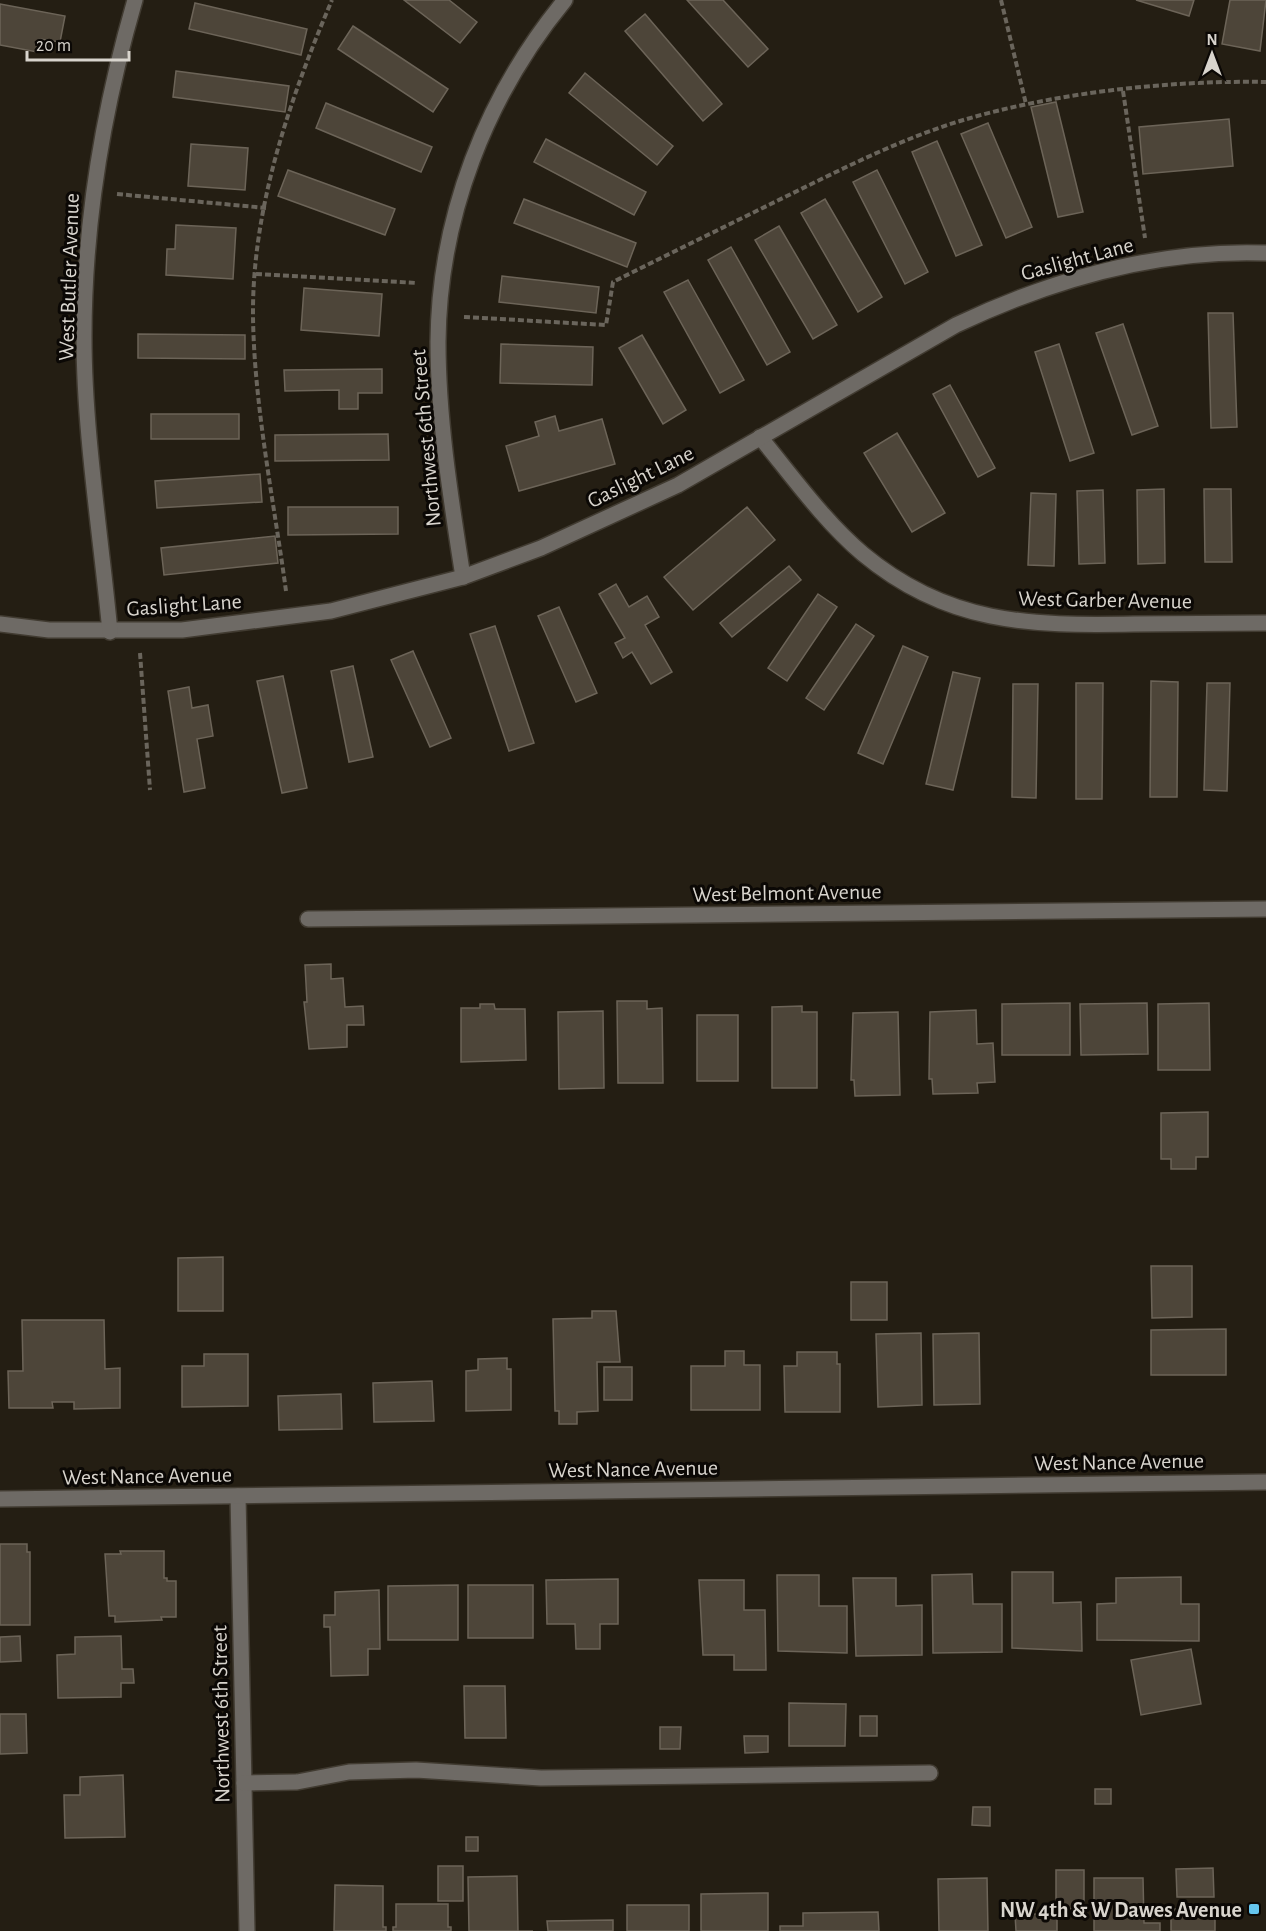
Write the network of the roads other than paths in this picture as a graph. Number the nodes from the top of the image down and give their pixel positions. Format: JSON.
{"nodes":[{"id":1,"x":135,"y":0,"type":"edge"},
{"id":2,"x":565,"y":0,"type":"edge"},
{"id":3,"x":1266,"y":254,"type":"edge"},
{"id":4,"x":760,"y":438,"type":"junction"},
{"id":5,"x":463,"y":577,"type":"junction"},
{"id":6,"x":1266,"y":623,"type":"edge"},
{"id":7,"x":0,"y":624,"type":"edge"},
{"id":8,"x":110,"y":632,"type":"junction"},
{"id":9,"x":1266,"y":909,"type":"edge"},
{"id":10,"x":308,"y":919,"type":"dead end"},
{"id":11,"x":1266,"y":1482,"type":"edge"},
{"id":12,"x":238,"y":1496,"type":"junction"},
{"id":13,"x":0,"y":1499,"type":"edge"},
{"id":14,"x":930,"y":1773,"type":"dead end"},
{"id":15,"x":244,"y":1783,"type":"junction"},
{"id":16,"x":247,"y":1931,"type":"edge"}],
"edges":[{"from":1,"to":8,"type":"street","name":"West Butler Avenue"},
{"from":2,"to":5,"type":"street","name":"Northwest 6th Street"},
{"from":3,"to":4,"type":"street","name":"Gaslight Lane"},
{"from":4,"to":5,"type":"street","name":"Gaslight Lane"},
{"from":4,"to":6,"type":"street","name":"West Garber Avenue"},
{"from":5,"to":8,"type":"street","name":"Gaslight Lane"},
{"from":7,"to":8,"type":"street","name":"Gaslight Lane"},
{"from":9,"to":10,"type":"street","name":"West Belmont Avenue"},
{"from":11,"to":12,"type":"street","name":"West Nance Avenue"},
{"from":12,"to":13,"type":"street","name":"West Nance Avenue"},
{"from":12,"to":15,"type":"street","name":"Northwest 6th Street"},
{"from":14,"to":15,"type":"street"},
{"from":15,"to":16,"type":"street","name":"Northwest 6th Street"}]}
